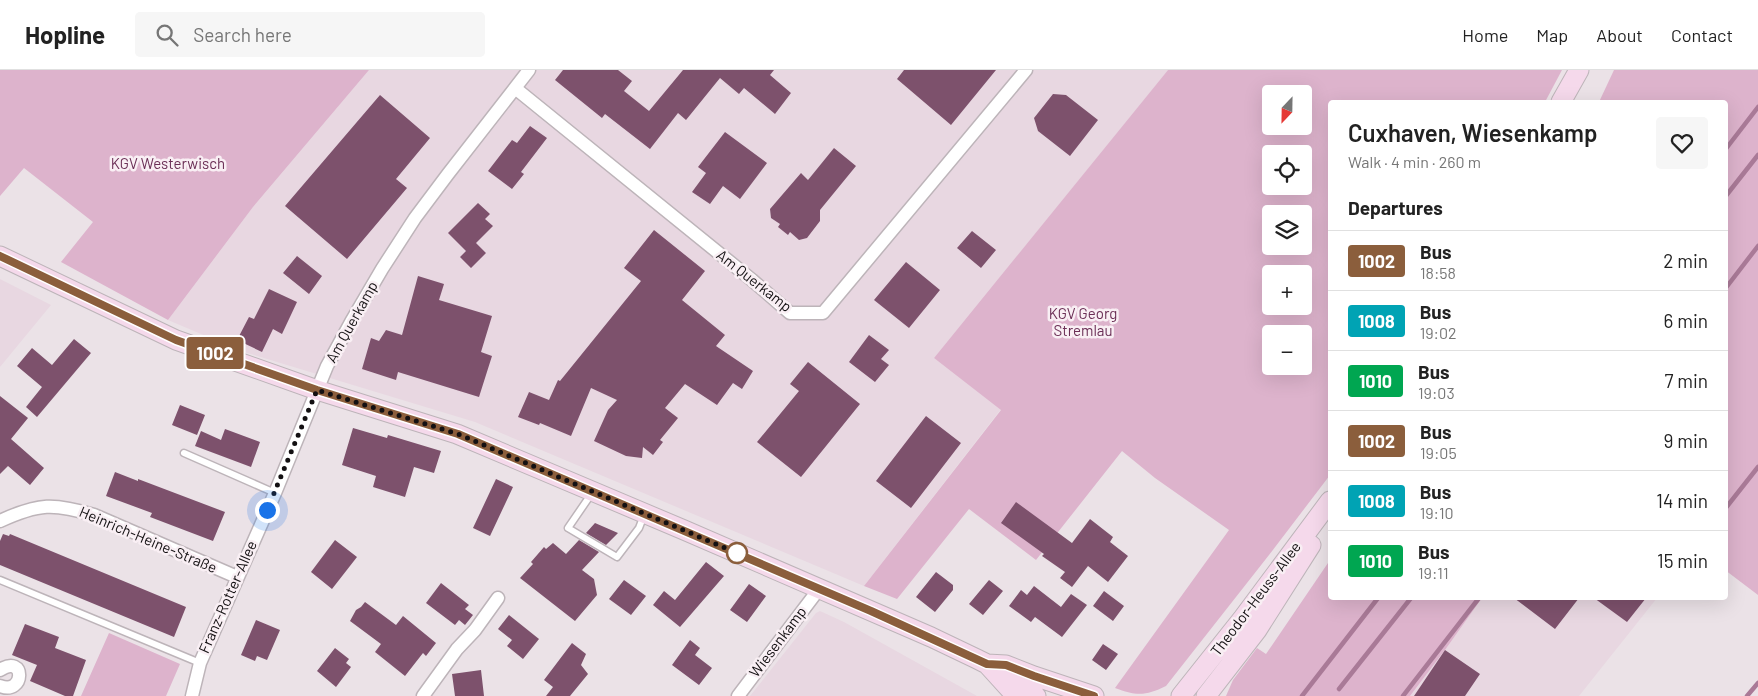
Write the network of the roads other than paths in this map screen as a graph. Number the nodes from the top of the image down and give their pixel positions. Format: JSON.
{"nodes":[{"id":1,"x":529,"y":70,"type":"edge"},
{"id":2,"x":1026,"y":70,"type":"edge"},
{"id":3,"x":1580,"y":70,"type":"edge"},
{"id":4,"x":514,"y":88,"type":"junction"},
{"id":5,"x":1562,"y":100,"type":"edge"},
{"id":6,"x":1572,"y":100,"type":"edge"},
{"id":7,"x":0,"y":256,"type":"edge"},
{"id":8,"x":317,"y":390,"type":"junction"},
{"id":9,"x":184,"y":453,"type":"dead end"},
{"id":10,"x":593,"y":492,"type":"junction"},
{"id":11,"x":275,"y":493,"type":"junction"},
{"id":12,"x":1328,"y":504,"type":"edge"},
{"id":13,"x":645,"y":514,"type":"junction"},
{"id":14,"x":0,"y":521,"type":"edge"},
{"id":15,"x":1328,"y":521,"type":"edge"},
{"id":16,"x":237,"y":577,"type":"junction"},
{"id":17,"x":0,"y":580,"type":"edge"},
{"id":18,"x":819,"y":589,"type":"junction"},
{"id":19,"x":498,"y":598,"type":"dead end"},
{"id":20,"x":200,"y":663,"type":"junction"},
{"id":21,"x":987,"y":664,"type":"junction"},
{"id":22,"x":0,"y":670,"type":"edge"},
{"id":23,"x":0,"y":686,"type":"edge"},
{"id":24,"x":1009,"y":689,"type":"edge"},
{"id":25,"x":192,"y":696,"type":"edge"},
{"id":26,"x":423,"y":696,"type":"edge"},
{"id":27,"x":738,"y":696,"type":"edge"},
{"id":28,"x":1036,"y":696,"type":"edge"},
{"id":29,"x":1094,"y":696,"type":"edge"},
{"id":30,"x":1180,"y":696,"type":"edge"},
{"id":31,"x":1206,"y":696,"type":"edge"}],
"edges":[{"from":1,"to":4,"type":"street","name":"Am Querkamp"},
{"from":2,"to":4,"type":"street","name":"Am Querkamp"},
{"from":3,"to":5,"type":"street"},
{"from":3,"to":6,"type":"street"},
{"from":4,"to":8,"type":"street","name":"Am Querkamp"},
{"from":7,"to":8,"type":"street"},
{"from":8,"to":10,"type":"street"},
{"from":8,"to":11,"type":"street","name":"Franz-Rotter-Allee"},
{"from":9,"to":11,"type":"lane"},
{"from":10,"to":13,"type":"street"},
{"from":10,"to":13,"type":"lane"},
{"from":11,"to":16,"type":"street","name":"Franz-Rotter-Allee"},
{"from":12,"to":30,"type":"street","name":"Theodor-Heuss-Allee"},
{"from":13,"to":18,"type":"street"},
{"from":14,"to":16,"type":"street","name":"Heinrich-Heine-Straße"},
{"from":15,"to":31,"type":"street","name":"Theodor-Heuss-Allee"},
{"from":16,"to":20,"type":"street","name":"Franz-Rotter-Allee"},
{"from":17,"to":20,"type":"lane"},
{"from":18,"to":21,"type":"street"},
{"from":18,"to":27,"type":"street","name":"Wiesenkamp"},
{"from":19,"to":26,"type":"street"},
{"from":20,"to":25,"type":"street","name":"Franz-Rotter-Allee"},
{"from":21,"to":24,"type":"street"},
{"from":21,"to":29,"type":"street"},
{"from":22,"to":23,"type":"street"},
{"from":24,"to":28,"type":"street"}]}
